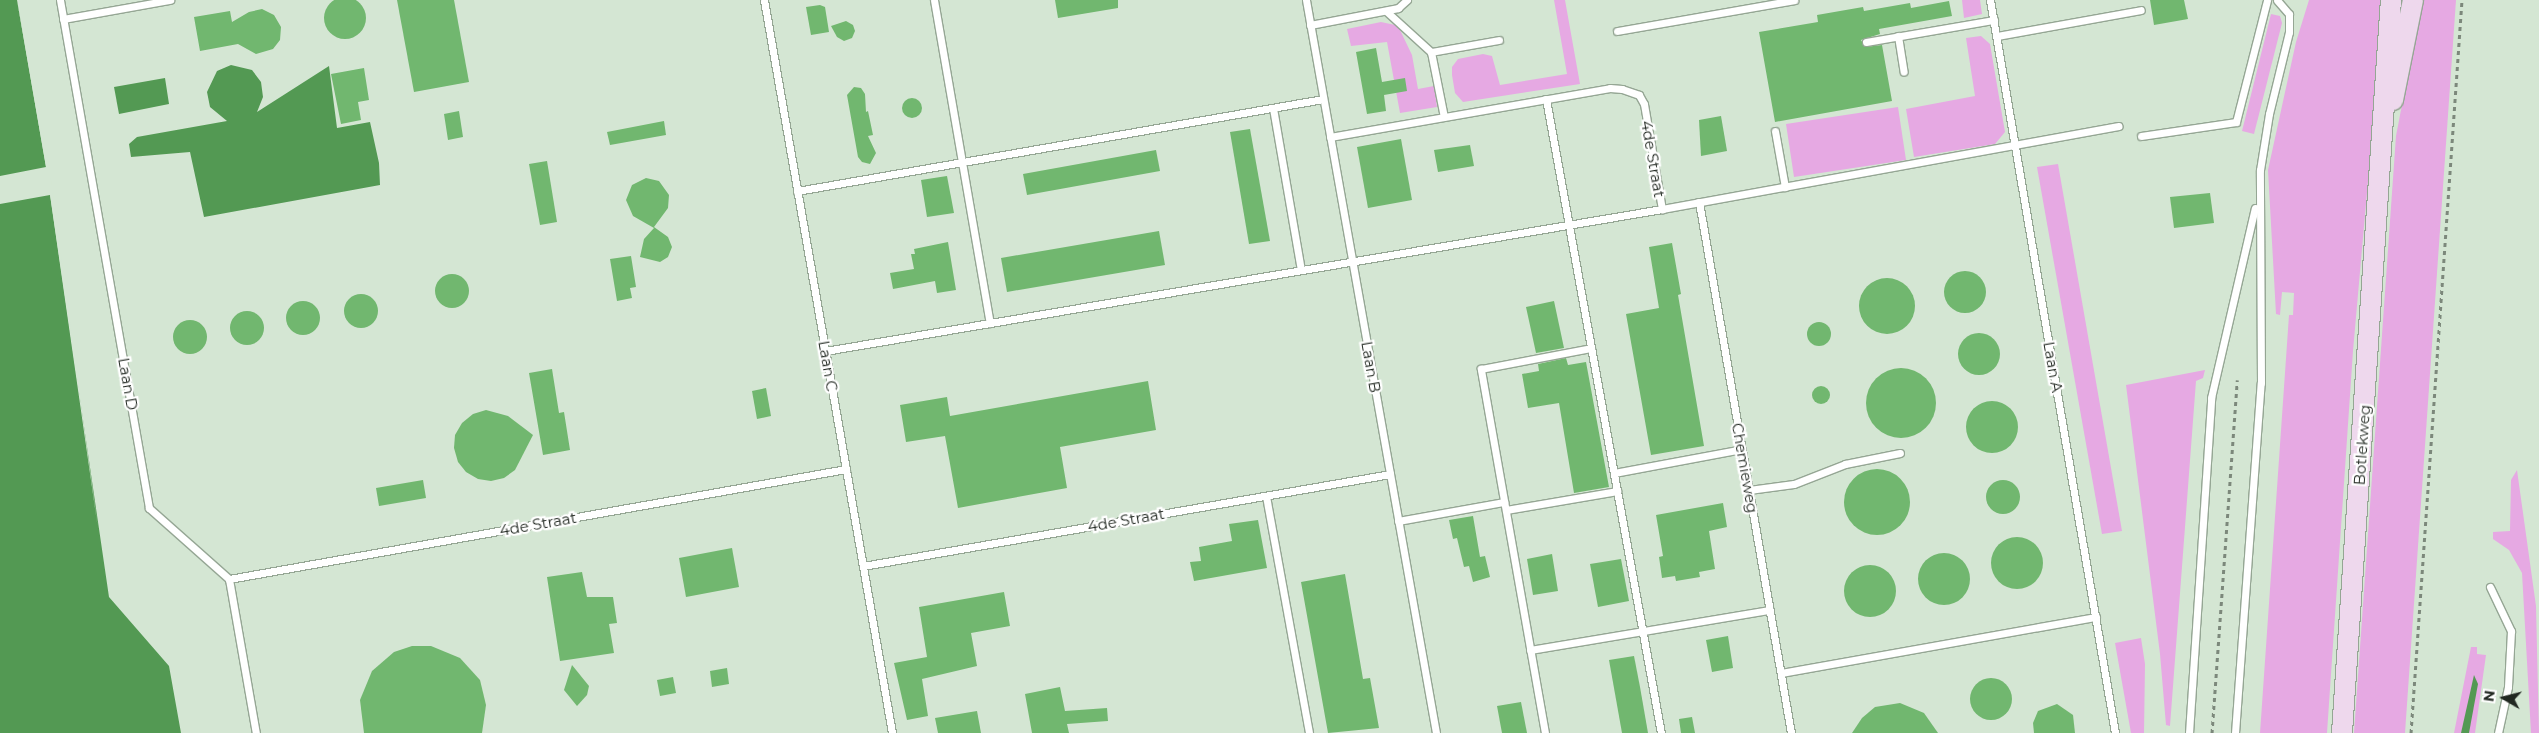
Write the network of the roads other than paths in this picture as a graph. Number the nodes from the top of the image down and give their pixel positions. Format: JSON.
{"nodes":[{"id":1,"x":60,"y":0,"type":"edge"},
{"id":2,"x":170,"y":0,"type":"edge"},
{"id":3,"x":764,"y":0,"type":"edge"},
{"id":4,"x":934,"y":0,"type":"edge"},
{"id":5,"x":1306,"y":0,"type":"edge"},
{"id":6,"x":1408,"y":0,"type":"edge"},
{"id":7,"x":1794,"y":0,"type":"edge"},
{"id":8,"x":1990,"y":0,"type":"edge"},
{"id":9,"x":2267,"y":0,"type":"edge"},
{"id":10,"x":2277,"y":0,"type":"edge"},
{"id":11,"x":2391,"y":0,"type":"edge"},
{"id":12,"x":2413,"y":0,"type":"edge"},
{"id":13,"x":2141,"y":10,"type":"dead end"},
{"id":14,"x":1386,"y":11,"type":"junction"},
{"id":15,"x":63,"y":19,"type":"junction"},
{"id":16,"x":1994,"y":20,"type":"junction"},
{"id":17,"x":1310,"y":25,"type":"junction"},
{"id":18,"x":1617,"y":31,"type":"dead end"},
{"id":19,"x":1898,"y":36,"type":"junction"},
{"id":20,"x":1997,"y":36,"type":"junction"},
{"id":21,"x":1499,"y":40,"type":"dead end"},
{"id":22,"x":1866,"y":42,"type":"dead end"},
{"id":23,"x":1431,"y":52,"type":"junction"},
{"id":24,"x":1904,"y":72,"type":"dead end"},
{"id":25,"x":1323,"y":99,"type":"junction"},
{"id":26,"x":1546,"y":99,"type":"junction"},
{"id":27,"x":1273,"y":108,"type":"junction"},
{"id":28,"x":1444,"y":117,"type":"junction"},
{"id":29,"x":2118,"y":126,"type":"dead end"},
{"id":30,"x":1775,"y":131,"type":"dead end"},
{"id":31,"x":2140,"y":136,"type":"dead end"},
{"id":32,"x":1330,"y":137,"type":"junction"},
{"id":33,"x":2015,"y":147,"type":"junction"},
{"id":34,"x":2382,"y":158,"type":"junction"},
{"id":35,"x":962,"y":162,"type":"junction"},
{"id":36,"x":1785,"y":187,"type":"junction"},
{"id":37,"x":797,"y":191,"type":"junction"},
{"id":38,"x":2258,"y":198,"type":"junction"},
{"id":39,"x":1699,"y":202,"type":"junction"},
{"id":40,"x":1662,"y":209,"type":"junction"},
{"id":41,"x":1569,"y":224,"type":"junction"},
{"id":42,"x":1352,"y":261,"type":"junction"},
{"id":43,"x":1301,"y":270,"type":"junction"},
{"id":44,"x":990,"y":323,"type":"junction"},
{"id":45,"x":1591,"y":348,"type":"junction"},
{"id":46,"x":825,"y":351,"type":"junction"},
{"id":47,"x":1742,"y":449,"type":"junction"},
{"id":48,"x":1900,"y":452,"type":"dead end"},
{"id":49,"x":846,"y":469,"type":"junction"},
{"id":50,"x":1614,"y":473,"type":"junction"},
{"id":51,"x":1390,"y":474,"type":"junction"},
{"id":52,"x":1749,"y":490,"type":"junction"},
{"id":53,"x":1617,"y":491,"type":"junction"},
{"id":54,"x":1266,"y":496,"type":"junction"},
{"id":55,"x":1505,"y":506,"type":"junction"},
{"id":56,"x":1398,"y":521,"type":"junction"},
{"id":57,"x":863,"y":566,"type":"junction"},
{"id":58,"x":229,"y":579,"type":"junction"},
{"id":59,"x":2490,"y":587,"type":"dead end"},
{"id":60,"x":1770,"y":610,"type":"junction"},
{"id":61,"x":2096,"y":618,"type":"junction"},
{"id":62,"x":1642,"y":631,"type":"junction"},
{"id":63,"x":1530,"y":650,"type":"junction"},
{"id":64,"x":1781,"y":673,"type":"junction"},
{"id":65,"x":256,"y":733,"type":"edge"},
{"id":66,"x":892,"y":733,"type":"edge"},
{"id":67,"x":1309,"y":733,"type":"edge"},
{"id":68,"x":1436,"y":733,"type":"edge"},
{"id":69,"x":1545,"y":733,"type":"edge"},
{"id":70,"x":1661,"y":733,"type":"edge"},
{"id":71,"x":1791,"y":733,"type":"edge"},
{"id":72,"x":2115,"y":733,"type":"edge"},
{"id":73,"x":2189,"y":733,"type":"edge"},
{"id":74,"x":2235,"y":733,"type":"edge"},
{"id":75,"x":2342,"y":733,"type":"edge"},
{"id":76,"x":2498,"y":733,"type":"edge"}],
"edges":[{"from":1,"to":15,"type":"lane","name":"Laan D"},
{"from":2,"to":15,"type":"lane"},
{"from":3,"to":37,"type":"lane","name":"Laan C"},
{"from":4,"to":35,"type":"lane"},
{"from":5,"to":17,"type":"lane","name":"Laan B"},
{"from":6,"to":14,"type":"lane"},
{"from":7,"to":18,"type":"lane"},
{"from":8,"to":16,"type":"lane","name":"Laan A"},
{"from":9,"to":31,"type":"lane"},
{"from":10,"to":38,"type":"lane"},
{"from":11,"to":34,"type":"main road","name":"Botlekweg"},
{"from":12,"to":34,"type":"main road","name":"Botlekweg"},
{"from":13,"to":20,"type":"lane"},
{"from":14,"to":17,"type":"lane"},
{"from":14,"to":23,"type":"lane"},
{"from":15,"to":58,"type":"lane","name":"Laan D"},
{"from":16,"to":19,"type":"lane"},
{"from":16,"to":20,"type":"lane","name":"Laan A"},
{"from":17,"to":25,"type":"lane","name":"Laan B"},
{"from":19,"to":22,"type":"lane"},
{"from":19,"to":24,"type":"lane"},
{"from":20,"to":33,"type":"lane","name":"Laan A"},
{"from":21,"to":23,"type":"lane"},
{"from":23,"to":28,"type":"lane"},
{"from":25,"to":27,"type":"lane"},
{"from":25,"to":32,"type":"lane","name":"Laan B"},
{"from":26,"to":28,"type":"lane","name":"4de Straat"},
{"from":26,"to":40,"type":"lane","name":"4de Straat"},
{"from":26,"to":41,"type":"lane"},
{"from":27,"to":35,"type":"lane"},
{"from":27,"to":43,"type":"lane"},
{"from":28,"to":32,"type":"lane","name":"4de Straat"},
{"from":29,"to":33,"type":"lane","name":"4de Straat"},
{"from":30,"to":36,"type":"lane"},
{"from":32,"to":42,"type":"lane","name":"Laan B"},
{"from":33,"to":36,"type":"lane","name":"4de Straat"},
{"from":33,"to":61,"type":"lane","name":"Laan A"},
{"from":34,"to":75,"type":"main road","name":"Botlekweg"},
{"from":35,"to":37,"type":"lane"},
{"from":35,"to":44,"type":"lane"},
{"from":36,"to":39,"type":"lane","name":"4de Straat"},
{"from":37,"to":46,"type":"lane","name":"Laan C"},
{"from":38,"to":73,"type":"lane"},
{"from":38,"to":74,"type":"lane"},
{"from":39,"to":40,"type":"lane","name":"4de Straat"},
{"from":39,"to":47,"type":"lane","name":"Chemieweg"},
{"from":40,"to":41,"type":"lane"},
{"from":41,"to":42,"type":"lane"},
{"from":41,"to":45,"type":"lane"},
{"from":42,"to":43,"type":"lane"},
{"from":42,"to":51,"type":"lane","name":"Laan B"},
{"from":43,"to":44,"type":"lane"},
{"from":44,"to":46,"type":"lane"},
{"from":45,"to":50,"type":"lane"},
{"from":45,"to":55,"type":"lane"},
{"from":46,"to":49,"type":"lane","name":"Laan C"},
{"from":47,"to":50,"type":"lane"},
{"from":47,"to":52,"type":"lane","name":"Chemieweg"},
{"from":48,"to":52,"type":"lane"},
{"from":49,"to":57,"type":"lane","name":"Laan C"},
{"from":49,"to":58,"type":"lane","name":"4de Straat"},
{"from":50,"to":53,"type":"lane"},
{"from":51,"to":54,"type":"lane","name":"4de Straat"},
{"from":51,"to":56,"type":"lane","name":"Laan B"},
{"from":52,"to":60,"type":"lane","name":"Chemieweg"},
{"from":53,"to":55,"type":"lane"},
{"from":53,"to":62,"type":"lane"},
{"from":54,"to":57,"type":"lane","name":"4de Straat"},
{"from":54,"to":67,"type":"lane"},
{"from":55,"to":56,"type":"lane"},
{"from":55,"to":63,"type":"lane"},
{"from":56,"to":68,"type":"lane","name":"Laan B"},
{"from":57,"to":66,"type":"lane","name":"Laan C"},
{"from":58,"to":65,"type":"lane"},
{"from":59,"to":76,"type":"lane"},
{"from":60,"to":62,"type":"lane"},
{"from":60,"to":64,"type":"lane","name":"Chemieweg"},
{"from":61,"to":64,"type":"lane"},
{"from":61,"to":72,"type":"lane","name":"Laan A"},
{"from":62,"to":63,"type":"lane"},
{"from":62,"to":70,"type":"lane"},
{"from":63,"to":69,"type":"lane"},
{"from":64,"to":71,"type":"lane","name":"Chemieweg"}]}
